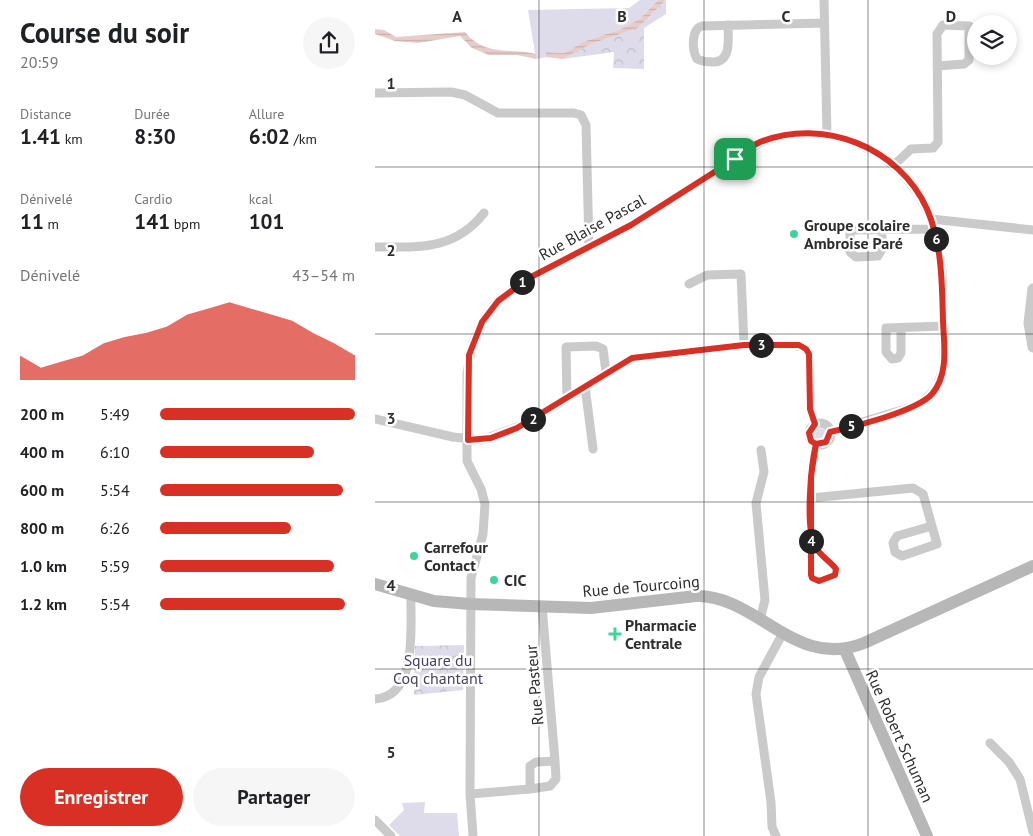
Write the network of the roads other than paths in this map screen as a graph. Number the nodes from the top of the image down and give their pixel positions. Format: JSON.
{"nodes":[{"id":1,"x":824,"y":0,"type":"edge"},
{"id":2,"x":824,"y":23,"type":"junction"},
{"id":3,"x":728,"y":25,"type":"junction"},
{"id":4,"x":937,"y":66,"type":"junction"},
{"id":5,"x":375,"y":93,"type":"edge"},
{"id":6,"x":827,"y":134,"type":"junction"},
{"id":7,"x":894,"y":165,"type":"junction"},
{"id":8,"x":484,"y":213,"type":"dead end"},
{"id":9,"x":932,"y":224,"type":"junction"},
{"id":10,"x":883,"y":230,"type":"junction"},
{"id":11,"x":1033,"y":230,"type":"edge"},
{"id":12,"x":589,"y":247,"type":"junction"},
{"id":13,"x":375,"y":248,"type":"edge"},
{"id":14,"x":689,"y":284,"type":"dead end"},
{"id":15,"x":1033,"y":289,"type":"edge"},
{"id":16,"x":944,"y":326,"type":"junction"},
{"id":17,"x":901,"y":328,"type":"dead end"},
{"id":18,"x":744,"y":345,"type":"junction"},
{"id":19,"x":1033,"y":347,"type":"edge"},
{"id":20,"x":606,"y":372,"type":"junction"},
{"id":21,"x":585,"y":386,"type":"junction"},
{"id":22,"x":567,"y":398,"type":"junction"},
{"id":23,"x":375,"y":419,"type":"edge"},
{"id":24,"x":815,"y":424,"type":"junction"},
{"id":25,"x":830,"y":432,"type":"junction"},
{"id":26,"x":468,"y":440,"type":"junction"},
{"id":27,"x":816,"y":444,"type":"junction"},
{"id":28,"x":593,"y":449,"type":"dead end"},
{"id":29,"x":761,"y":450,"type":"dead end"},
{"id":30,"x":811,"y":498,"type":"junction"},
{"id":31,"x":932,"y":526,"type":"junction"},
{"id":32,"x":811,"y":534,"type":"junction"},
{"id":33,"x":1033,"y":566,"type":"edge"},
{"id":34,"x":375,"y":584,"type":"edge"},
{"id":35,"x":411,"y":594,"type":"junction"},
{"id":36,"x":470,"y":604,"type":"junction"},
{"id":37,"x":542,"y":606,"type":"junction"},
{"id":38,"x":760,"y":620,"type":"junction"},
{"id":39,"x":783,"y":633,"type":"junction"},
{"id":40,"x":845,"y":650,"type":"junction"},
{"id":41,"x":375,"y":699,"type":"edge"},
{"id":42,"x":990,"y":743,"type":"dead end"},
{"id":43,"x":555,"y":761,"type":"junction"},
{"id":44,"x":530,"y":789,"type":"junction"},
{"id":45,"x":470,"y":794,"type":"junction"},
{"id":46,"x":375,"y":820,"type":"edge"},
{"id":47,"x":1033,"y":832,"type":"edge"},
{"id":48,"x":391,"y":836,"type":"edge"},
{"id":49,"x":473,"y":836,"type":"edge"},
{"id":50,"x":777,"y":836,"type":"edge"},
{"id":51,"x":927,"y":836,"type":"edge"}],
"edges":[{"from":1,"to":2,"type":"street"},
{"from":2,"to":3,"type":"street"},
{"from":2,"to":6,"type":"street"},
{"from":3,"to":3,"type":"street"},
{"from":4,"to":4,"type":"street"},
{"from":4,"to":7,"type":"street"},
{"from":5,"to":12,"type":"street"},
{"from":6,"to":7,"type":"street","name":"Rue Blaise Pascal"},
{"from":6,"to":12,"type":"street","name":"Rue Blaise Pascal"},
{"from":7,"to":9,"type":"street","name":"Rue Blaise Pascal"},
{"from":8,"to":13,"type":"street"},
{"from":9,"to":10,"type":"street"},
{"from":9,"to":11,"type":"street"},
{"from":9,"to":16,"type":"street","name":"Rue Blaise Pascal"},
{"from":10,"to":10,"type":"street"},
{"from":12,"to":26,"type":"street","name":"Rue Blaise Pascal"},
{"from":14,"to":18,"type":"street"},
{"from":15,"to":19,"type":"street"},
{"from":16,"to":17,"type":"street"},
{"from":16,"to":25,"type":"street","name":"Rue Blaise Pascal"},
{"from":18,"to":20,"type":"street"},
{"from":18,"to":24,"type":"street"},
{"from":20,"to":21,"type":"street"},
{"from":20,"to":22,"type":"street"},
{"from":21,"to":22,"type":"street"},
{"from":21,"to":28,"type":"street"},
{"from":22,"to":26,"type":"street"},
{"from":23,"to":26,"type":"street"},
{"from":24,"to":25,"type":"street"},
{"from":24,"to":27,"type":"street"},
{"from":25,"to":27,"type":"street"},
{"from":26,"to":36,"type":"street","name":"Rue Blaise Pascal"},
{"from":27,"to":30,"type":"street"},
{"from":29,"to":38,"type":"street"},
{"from":30,"to":31,"type":"street"},
{"from":30,"to":32,"type":"street"},
{"from":31,"to":31,"type":"street"},
{"from":32,"to":32,"type":"street"},
{"from":33,"to":40,"type":"main road","name":"Rue de Tourcoing"},
{"from":34,"to":35,"type":"main road","name":"Rue de Tourcoing"},
{"from":35,"to":36,"type":"main road","name":"Rue de Tourcoing"},
{"from":35,"to":41,"type":"street"},
{"from":36,"to":37,"type":"main road","name":"Rue de Tourcoing"},
{"from":36,"to":45,"type":"street","name":"Rue Blaise Pascal"},
{"from":37,"to":38,"type":"main road","name":"Rue de Tourcoing"},
{"from":37,"to":43,"type":"street","name":"Rue Pasteur"},
{"from":38,"to":39,"type":"main road","name":"Rue de Tourcoing"},
{"from":39,"to":40,"type":"main road","name":"Rue de Tourcoing"},
{"from":39,"to":50,"type":"street"},
{"from":40,"to":51,"type":"main road","name":"Rue Robert Schuman"},
{"from":42,"to":47,"type":"street"},
{"from":43,"to":44,"type":"street","name":"Rue Pasteur"},
{"from":43,"to":44,"type":"street"},
{"from":44,"to":45,"type":"street","name":"Rue Pasteur"},
{"from":45,"to":49,"type":"street","name":"Rue Blaise Pascal"},
{"from":46,"to":48,"type":"street"}]}
